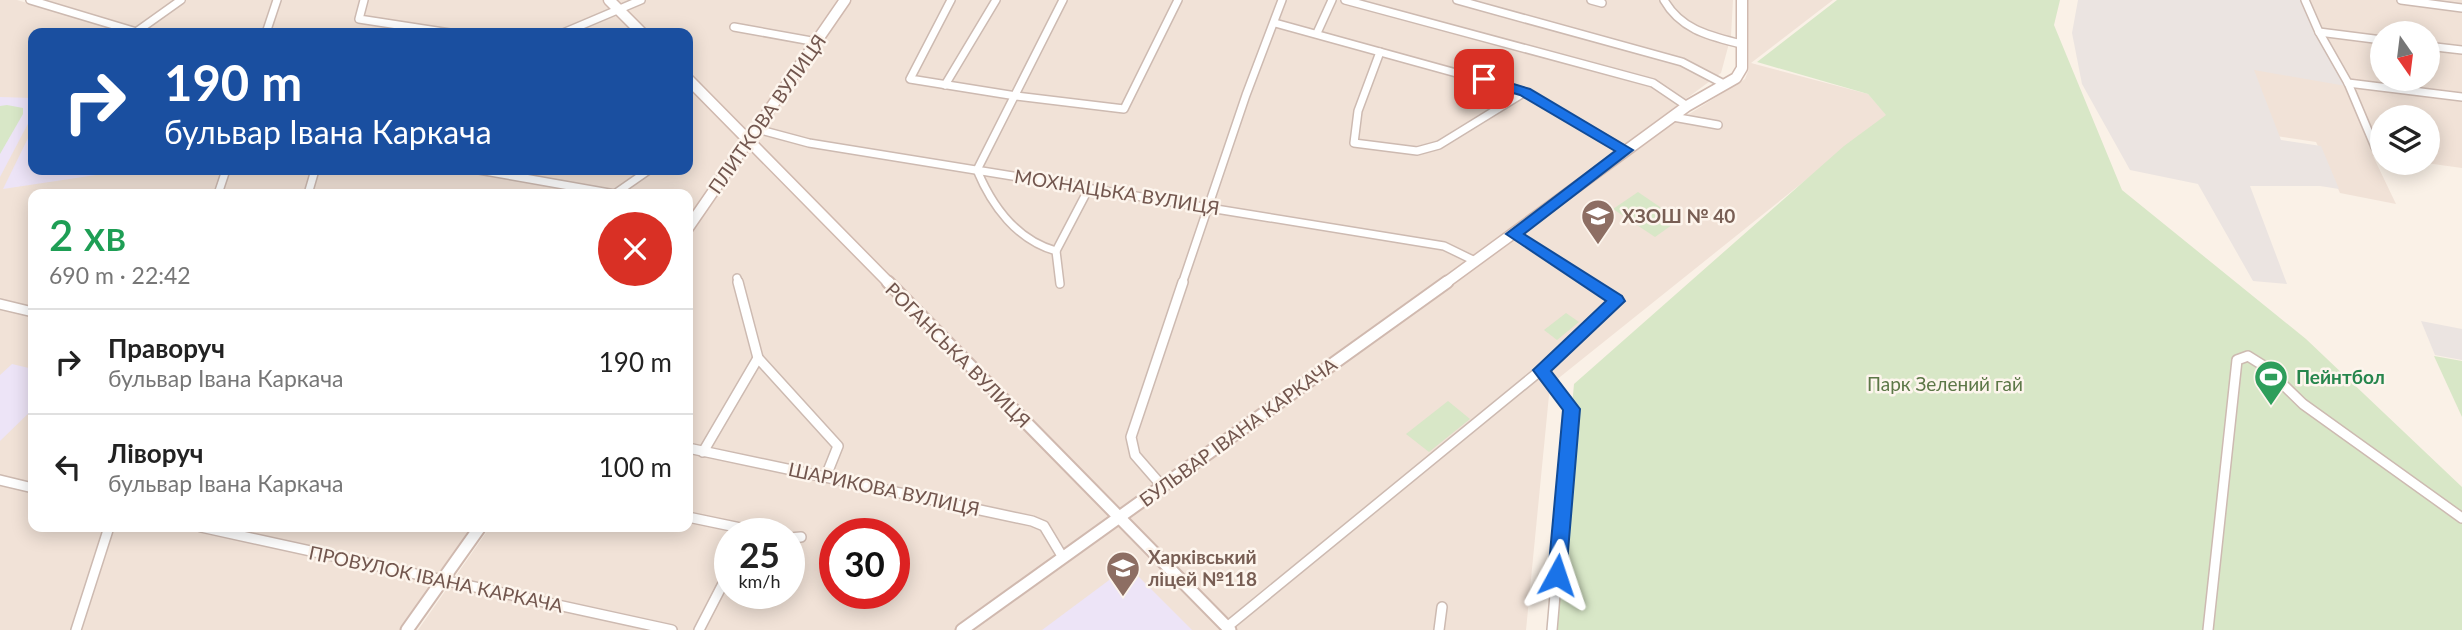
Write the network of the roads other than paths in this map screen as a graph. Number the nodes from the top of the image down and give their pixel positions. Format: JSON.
{"nodes":[{"id":1,"x":30,"y":0,"type":"edge"},
{"id":2,"x":181,"y":0,"type":"edge"},
{"id":3,"x":277,"y":0,"type":"edge"},
{"id":4,"x":364,"y":0,"type":"edge"},
{"id":5,"x":609,"y":0,"type":"edge"},
{"id":6,"x":641,"y":0,"type":"edge"},
{"id":7,"x":845,"y":0,"type":"edge"},
{"id":8,"x":951,"y":0,"type":"edge"},
{"id":9,"x":996,"y":0,"type":"edge"},
{"id":10,"x":1063,"y":0,"type":"edge"},
{"id":11,"x":1178,"y":0,"type":"edge"},
{"id":12,"x":1282,"y":0,"type":"edge"},
{"id":13,"x":1332,"y":0,"type":"edge"},
{"id":14,"x":1345,"y":0,"type":"edge"},
{"id":15,"x":1457,"y":0,"type":"edge"},
{"id":16,"x":1591,"y":0,"type":"edge"},
{"id":17,"x":1664,"y":0,"type":"edge"},
{"id":18,"x":1741,"y":0,"type":"edge"},
{"id":19,"x":2305,"y":0,"type":"edge"},
{"id":20,"x":2401,"y":0,"type":"edge"},
{"id":21,"x":1602,"y":3,"type":"dead end"},
{"id":22,"x":1488,"y":4,"type":"edge"},
{"id":23,"x":2462,"y":8,"type":"edge"},
{"id":24,"x":619,"y":10,"type":"junction"},
{"id":25,"x":1275,"y":23,"type":"junction"},
{"id":26,"x":734,"y":27,"type":"dead end"},
{"id":27,"x":122,"y":28,"type":"edge"},
{"id":28,"x":145,"y":28,"type":"edge"},
{"id":29,"x":268,"y":28,"type":"edge"},
{"id":30,"x":418,"y":28,"type":"edge"},
{"id":31,"x":576,"y":28,"type":"edge"},
{"id":32,"x":637,"y":28,"type":"edge"},
{"id":33,"x":2319,"y":32,"type":"junction"},
{"id":34,"x":1317,"y":33,"type":"junction"},
{"id":35,"x":2370,"y":38,"type":"edge"},
{"id":36,"x":817,"y":41,"type":"junction"},
{"id":37,"x":1741,"y":44,"type":"junction"},
{"id":38,"x":2440,"y":47,"type":"edge"},
{"id":39,"x":2462,"y":50,"type":"edge"},
{"id":40,"x":1380,"y":52,"type":"junction"},
{"id":41,"x":2348,"y":83,"type":"junction"},
{"id":42,"x":693,"y":84,"type":"edge"},
{"id":43,"x":1724,"y":84,"type":"junction"},
{"id":44,"x":945,"y":85,"type":"junction"},
{"id":45,"x":1525,"y":92,"type":"junction"},
{"id":46,"x":1016,"y":96,"type":"junction"},
{"id":47,"x":2462,"y":97,"type":"edge"},
{"id":48,"x":1687,"y":106,"type":"junction"},
{"id":49,"x":1673,"y":117,"type":"junction"},
{"id":50,"x":1717,"y":125,"type":"dead end"},
{"id":51,"x":757,"y":130,"type":"junction"},
{"id":52,"x":2370,"y":135,"type":"edge"},
{"id":53,"x":748,"y":142,"type":"junction"},
{"id":54,"x":1625,"y":150,"type":"junction"},
{"id":55,"x":977,"y":170,"type":"junction"},
{"id":56,"x":509,"y":175,"type":"edge"},
{"id":57,"x":642,"y":175,"type":"edge"},
{"id":58,"x":1089,"y":188,"type":"junction"},
{"id":59,"x":591,"y":189,"type":"edge"},
{"id":60,"x":621,"y":189,"type":"edge"},
{"id":61,"x":1208,"y":207,"type":"junction"},
{"id":62,"x":693,"y":221,"type":"edge"},
{"id":63,"x":1514,"y":234,"type":"junction"},
{"id":64,"x":1056,"y":251,"type":"junction"},
{"id":65,"x":1475,"y":261,"type":"junction"},
{"id":66,"x":737,"y":278,"type":"dead end"},
{"id":67,"x":1060,"y":285,"type":"dead end"},
{"id":68,"x":0,"y":304,"type":"edge"},
{"id":69,"x":28,"y":311,"type":"edge"},
{"id":70,"x":758,"y":358,"type":"junction"},
{"id":71,"x":1541,"y":370,"type":"junction"},
{"id":72,"x":693,"y":449,"type":"edge"},
{"id":73,"x":704,"y":452,"type":"junction"},
{"id":74,"x":826,"y":476,"type":"junction"},
{"id":75,"x":0,"y":480,"type":"edge"},
{"id":76,"x":1161,"y":486,"type":"junction"},
{"id":77,"x":28,"y":487,"type":"edge"},
{"id":78,"x":693,"y":518,"type":"edge"},
{"id":79,"x":1119,"y":518,"type":"junction"},
{"id":80,"x":2462,"y":518,"type":"edge"},
{"id":81,"x":714,"y":523,"type":"edge"},
{"id":82,"x":107,"y":532,"type":"edge"},
{"id":83,"x":223,"y":532,"type":"edge"},
{"id":84,"x":476,"y":532,"type":"edge"},
{"id":85,"x":1062,"y":556,"type":"junction"},
{"id":86,"x":441,"y":581,"type":"junction"},
{"id":87,"x":714,"y":601,"type":"edge"},
{"id":88,"x":1442,"y":607,"type":"dead end"},
{"id":89,"x":1229,"y":629,"type":"edge"},
{"id":90,"x":76,"y":630,"type":"edge"},
{"id":91,"x":407,"y":630,"type":"edge"},
{"id":92,"x":672,"y":630,"type":"edge"},
{"id":93,"x":699,"y":630,"type":"edge"},
{"id":94,"x":962,"y":630,"type":"edge"},
{"id":95,"x":1439,"y":630,"type":"edge"},
{"id":96,"x":1552,"y":630,"type":"edge"},
{"id":97,"x":2208,"y":630,"type":"edge"}],
"edges":[{"from":1,"to":27,"type":"street"},
{"from":2,"to":28,"type":"street"},
{"from":3,"to":29,"type":"street"},
{"from":4,"to":30,"type":"street"},
{"from":5,"to":24,"type":"street"},
{"from":6,"to":24,"type":"street"},
{"from":7,"to":36,"type":"street","name":"ПЛИТКОВА ВУЛИЦЯ"},
{"from":8,"to":44,"type":"street"},
{"from":9,"to":44,"type":"street"},
{"from":10,"to":46,"type":"street"},
{"from":11,"to":46,"type":"street"},
{"from":12,"to":25,"type":"street"},
{"from":13,"to":34,"type":"street"},
{"from":14,"to":48,"type":"street"},
{"from":15,"to":22,"type":"street"},
{"from":16,"to":21,"type":"street"},
{"from":17,"to":37,"type":"street"},
{"from":18,"to":37,"type":"street","name":"БУЛЬВАР ІВАНА КАРКАЧА"},
{"from":19,"to":33,"type":"street"},
{"from":20,"to":23,"type":"street"},
{"from":22,"to":43,"type":"street"},
{"from":24,"to":31,"type":"street"},
{"from":24,"to":32,"type":"street"},
{"from":25,"to":34,"type":"street"},
{"from":25,"to":61,"type":"street"},
{"from":26,"to":36,"type":"street"},
{"from":33,"to":35,"type":"street"},
{"from":33,"to":41,"type":"street"},
{"from":34,"to":40,"type":"street"},
{"from":36,"to":51,"type":"street","name":"ПЛИТКОВА ВУЛИЦЯ"},
{"from":37,"to":43,"type":"street","name":"БУЛЬВАР ІВАНА КАРКАЧА"},
{"from":38,"to":39,"type":"street"},
{"from":40,"to":45,"type":"street"},
{"from":40,"to":45,"type":"street"},
{"from":41,"to":47,"type":"street"},
{"from":41,"to":52,"type":"street"},
{"from":42,"to":53,"type":"street","name":"РОГАНСЬКА ВУЛИЦЯ"},
{"from":43,"to":48,"type":"street","name":"БУЛЬВАР ІВАНА КАРКАЧА"},
{"from":44,"to":46,"type":"street"},
{"from":45,"to":54,"type":"street"},
{"from":46,"to":55,"type":"street"},
{"from":48,"to":49,"type":"street","name":"БУЛЬВАР ІВАНА КАРКАЧА"},
{"from":49,"to":50,"type":"street"},
{"from":49,"to":54,"type":"street","name":"БУЛЬВАР ІВАНА КАРКАЧА"},
{"from":51,"to":53,"type":"street","name":"ПЛИТКОВА ВУЛИЦЯ"},
{"from":51,"to":55,"type":"street","name":"МОХНАЦЬКА ВУЛИЦЯ"},
{"from":53,"to":62,"type":"street","name":"ПЛИТКОВА ВУЛИЦЯ"},
{"from":53,"to":79,"type":"street","name":"РОГАНСЬКА ВУЛИЦЯ"},
{"from":54,"to":63,"type":"street","name":"БУЛЬВАР ІВАНА КАРКАЧА"},
{"from":55,"to":58,"type":"street","name":"МОХНАЦЬКА ВУЛИЦЯ"},
{"from":55,"to":64,"type":"street"},
{"from":56,"to":59,"type":"street"},
{"from":57,"to":60,"type":"street"},
{"from":58,"to":61,"type":"street","name":"МОХНАЦЬКА ВУЛИЦЯ"},
{"from":58,"to":64,"type":"street"},
{"from":61,"to":65,"type":"street","name":"МОХНАЦЬКА ВУЛИЦЯ"},
{"from":61,"to":76,"type":"street"},
{"from":63,"to":65,"type":"street","name":"БУЛЬВАР ІВАНА КАРКАЧА"},
{"from":63,"to":71,"type":"street"},
{"from":64,"to":67,"type":"street"},
{"from":65,"to":76,"type":"street","name":"БУЛЬВАР ІВАНА КАРКАЧА"},
{"from":66,"to":70,"type":"street"},
{"from":68,"to":69,"type":"street"},
{"from":70,"to":73,"type":"street"},
{"from":70,"to":74,"type":"street"},
{"from":71,"to":89,"type":"street"},
{"from":71,"to":96,"type":"street"},
{"from":72,"to":73,"type":"street","name":"ШАРИКОВА ВУЛИЦЯ"},
{"from":73,"to":74,"type":"street","name":"ШАРИКОВА ВУЛИЦЯ"},
{"from":74,"to":85,"type":"street","name":"ШАРИКОВА ВУЛИЦЯ"},
{"from":75,"to":77,"type":"street"},
{"from":76,"to":79,"type":"street","name":"БУЛЬВАР ІВАНА КАРКАЧА"},
{"from":78,"to":81,"type":"street"},
{"from":79,"to":85,"type":"street","name":"БУЛЬВАР ІВАНА КАРКАЧА"},
{"from":79,"to":89,"type":"street","name":"РОГАНСЬКА ВУЛИЦЯ"},
{"from":80,"to":97,"type":"street"},
{"from":82,"to":90,"type":"street"},
{"from":83,"to":86,"type":"street","name":"ПРОВУЛОК ІВАНА КАРКАЧА"},
{"from":84,"to":86,"type":"street"},
{"from":85,"to":94,"type":"street","name":"БУЛЬВАР ІВАНА КАРКАЧА"},
{"from":86,"to":91,"type":"street"},
{"from":86,"to":92,"type":"street","name":"ПРОВУЛОК ІВАНА КАРКАЧА"},
{"from":87,"to":93,"type":"street"},
{"from":88,"to":95,"type":"street"}]}
